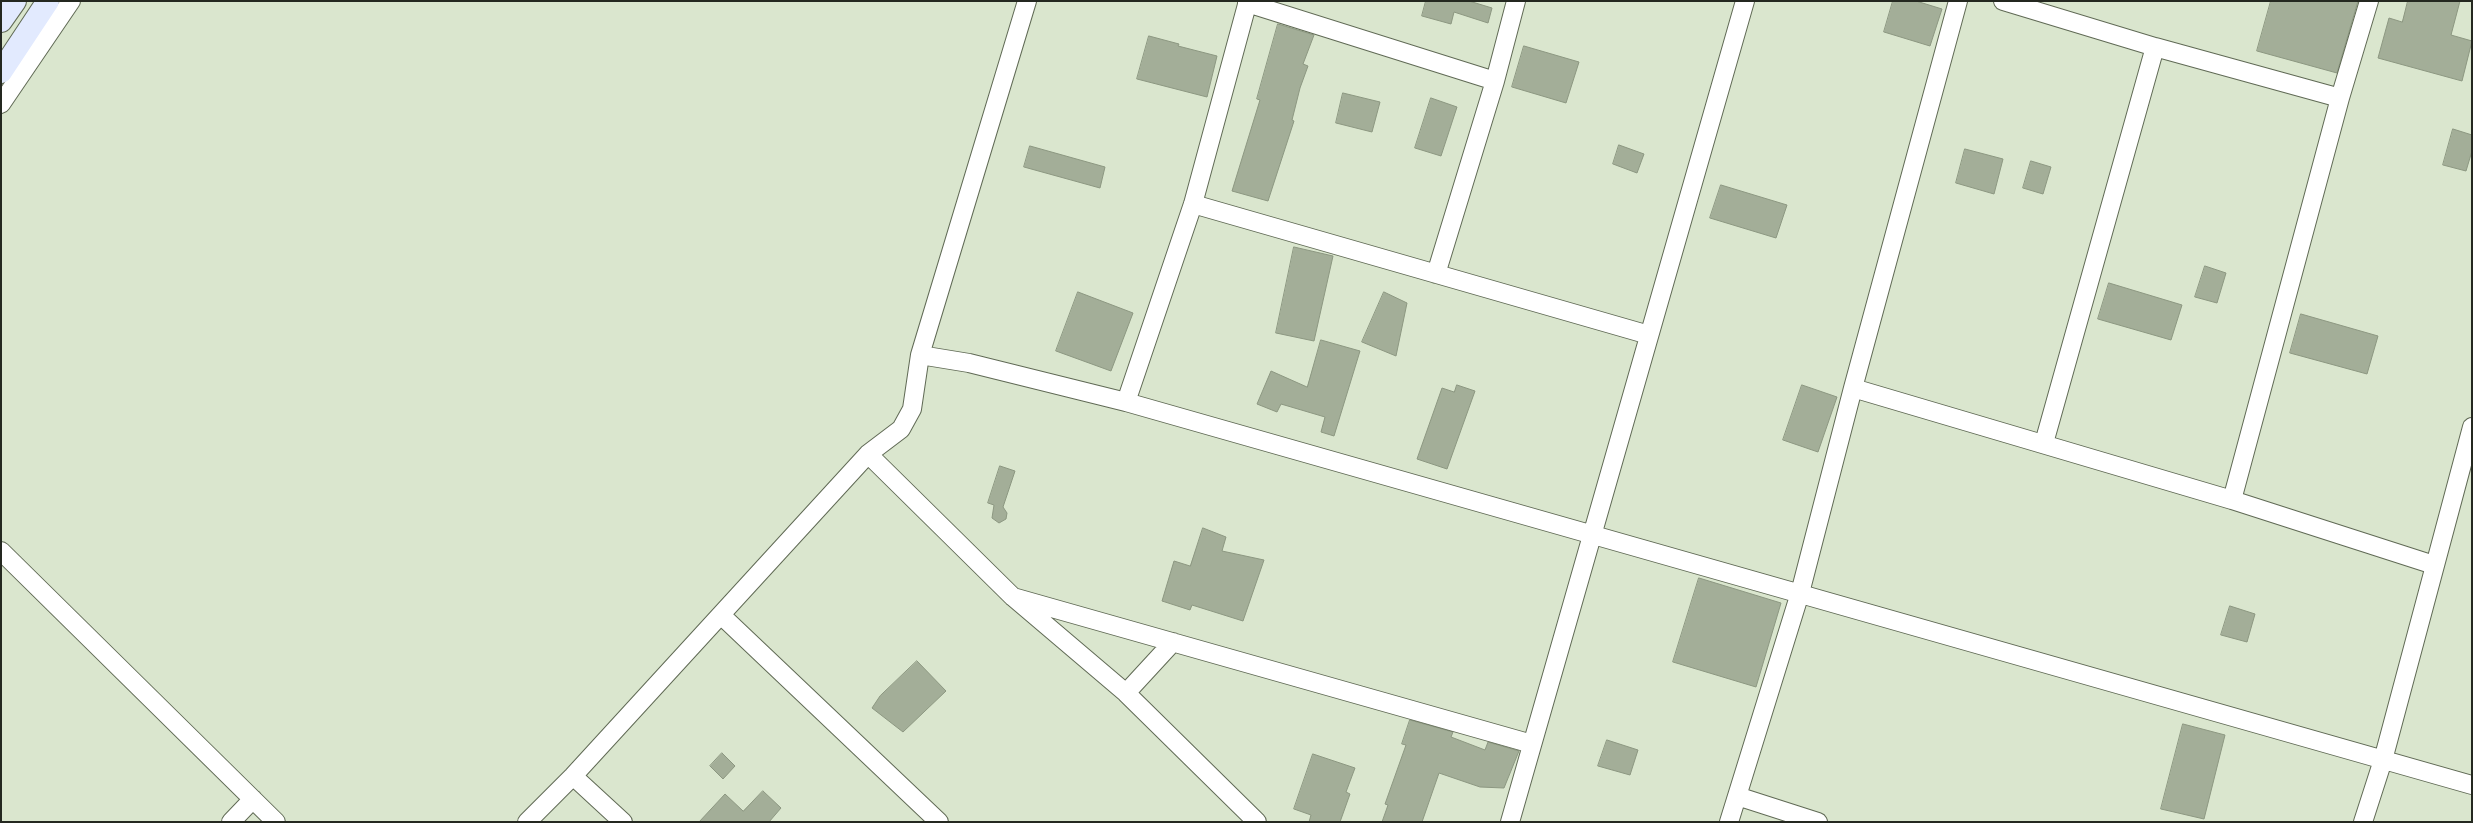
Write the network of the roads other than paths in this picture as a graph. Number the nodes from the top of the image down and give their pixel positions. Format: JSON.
{"nodes":[{"id":1,"x":15,"y":1,"type":"edge"},
{"id":2,"x":48,"y":1,"type":"edge"},
{"id":3,"x":71,"y":1,"type":"edge"},
{"id":4,"x":1027,"y":1,"type":"edge"},
{"id":5,"x":1516,"y":1,"type":"edge"},
{"id":6,"x":1745,"y":1,"type":"edge"},
{"id":7,"x":1958,"y":1,"type":"edge"},
{"id":8,"x":2003,"y":1,"type":"edge"},
{"id":9,"x":2370,"y":1,"type":"edge"},
{"id":10,"x":1247,"y":2,"type":"edge"},
{"id":11,"x":1,"y":21,"type":"edge"},
{"id":12,"x":2155,"y":47,"type":"junction"},
{"id":13,"x":1,"y":72,"type":"edge"},
{"id":14,"x":1495,"y":81,"type":"junction"},
{"id":15,"x":2340,"y":98,"type":"junction"},
{"id":16,"x":1,"y":104,"type":"edge"},
{"id":17,"x":1193,"y":204,"type":"junction"},
{"id":18,"x":1436,"y":274,"type":"junction"},
{"id":19,"x":1649,"y":335,"type":"junction"},
{"id":20,"x":920,"y":355,"type":"junction"},
{"id":21,"x":1853,"y":388,"type":"junction"},
{"id":22,"x":1126,"y":402,"type":"junction"},
{"id":23,"x":2472,"y":427,"type":"edge"},
{"id":24,"x":2044,"y":443,"type":"junction"},
{"id":25,"x":868,"y":454,"type":"junction"},
{"id":26,"x":2232,"y":500,"type":"junction"},
{"id":27,"x":1593,"y":534,"type":"junction"},
{"id":28,"x":1,"y":551,"type":"edge"},
{"id":29,"x":2434,"y":565,"type":"junction"},
{"id":30,"x":1800,"y":593,"type":"junction"},
{"id":31,"x":1013,"y":597,"type":"junction"},
{"id":32,"x":721,"y":615,"type":"junction"},
{"id":33,"x":1173,"y":642,"type":"junction"},
{"id":34,"x":1126,"y":693,"type":"junction"},
{"id":35,"x":1532,"y":744,"type":"junction"},
{"id":36,"x":2383,"y":760,"type":"junction"},
{"id":37,"x":573,"y":776,"type":"junction"},
{"id":38,"x":2472,"y":785,"type":"edge"},
{"id":39,"x":1737,"y":796,"type":"junction"},
{"id":40,"x":253,"y":799,"type":"junction"},
{"id":41,"x":231,"y":822,"type":"edge"},
{"id":42,"x":276,"y":822,"type":"edge"},
{"id":43,"x":527,"y":822,"type":"edge"},
{"id":44,"x":623,"y":822,"type":"edge"},
{"id":45,"x":939,"y":822,"type":"edge"},
{"id":46,"x":1257,"y":822,"type":"edge"},
{"id":47,"x":1510,"y":822,"type":"edge"},
{"id":48,"x":1729,"y":822,"type":"edge"},
{"id":49,"x":1818,"y":822,"type":"edge"},
{"id":50,"x":2363,"y":822,"type":"edge"}],
"edges":[{"from":1,"to":11,"type":"main road"},
{"from":2,"to":13,"type":"main road"},
{"from":3,"to":16,"type":"street"},
{"from":4,"to":20,"type":"street"},
{"from":5,"to":14,"type":"street"},
{"from":6,"to":19,"type":"street"},
{"from":7,"to":21,"type":"street"},
{"from":8,"to":12,"type":"street"},
{"from":9,"to":15,"type":"street"},
{"from":10,"to":14,"type":"street"},
{"from":10,"to":17,"type":"street"},
{"from":12,"to":15,"type":"street"},
{"from":12,"to":24,"type":"street"},
{"from":14,"to":18,"type":"street"},
{"from":15,"to":26,"type":"street"},
{"from":17,"to":18,"type":"street"},
{"from":17,"to":22,"type":"street"},
{"from":18,"to":19,"type":"street"},
{"from":19,"to":27,"type":"street"},
{"from":20,"to":22,"type":"street"},
{"from":20,"to":25,"type":"street"},
{"from":21,"to":24,"type":"street"},
{"from":21,"to":30,"type":"street"},
{"from":22,"to":27,"type":"street"},
{"from":23,"to":29,"type":"street"},
{"from":24,"to":26,"type":"street"},
{"from":25,"to":31,"type":"street"},
{"from":25,"to":32,"type":"street"},
{"from":26,"to":29,"type":"street"},
{"from":27,"to":30,"type":"street"},
{"from":27,"to":35,"type":"street"},
{"from":28,"to":40,"type":"street"},
{"from":29,"to":36,"type":"street"},
{"from":30,"to":36,"type":"street"},
{"from":30,"to":39,"type":"street"},
{"from":31,"to":33,"type":"street"},
{"from":31,"to":34,"type":"street"},
{"from":32,"to":37,"type":"street"},
{"from":32,"to":45,"type":"street"},
{"from":33,"to":34,"type":"street"},
{"from":33,"to":35,"type":"street"},
{"from":34,"to":46,"type":"street"},
{"from":35,"to":47,"type":"street"},
{"from":36,"to":38,"type":"street"},
{"from":36,"to":50,"type":"street"},
{"from":37,"to":43,"type":"street"},
{"from":37,"to":44,"type":"street"},
{"from":39,"to":48,"type":"street"},
{"from":39,"to":49,"type":"street"},
{"from":40,"to":41,"type":"street"},
{"from":40,"to":42,"type":"street"}]}
